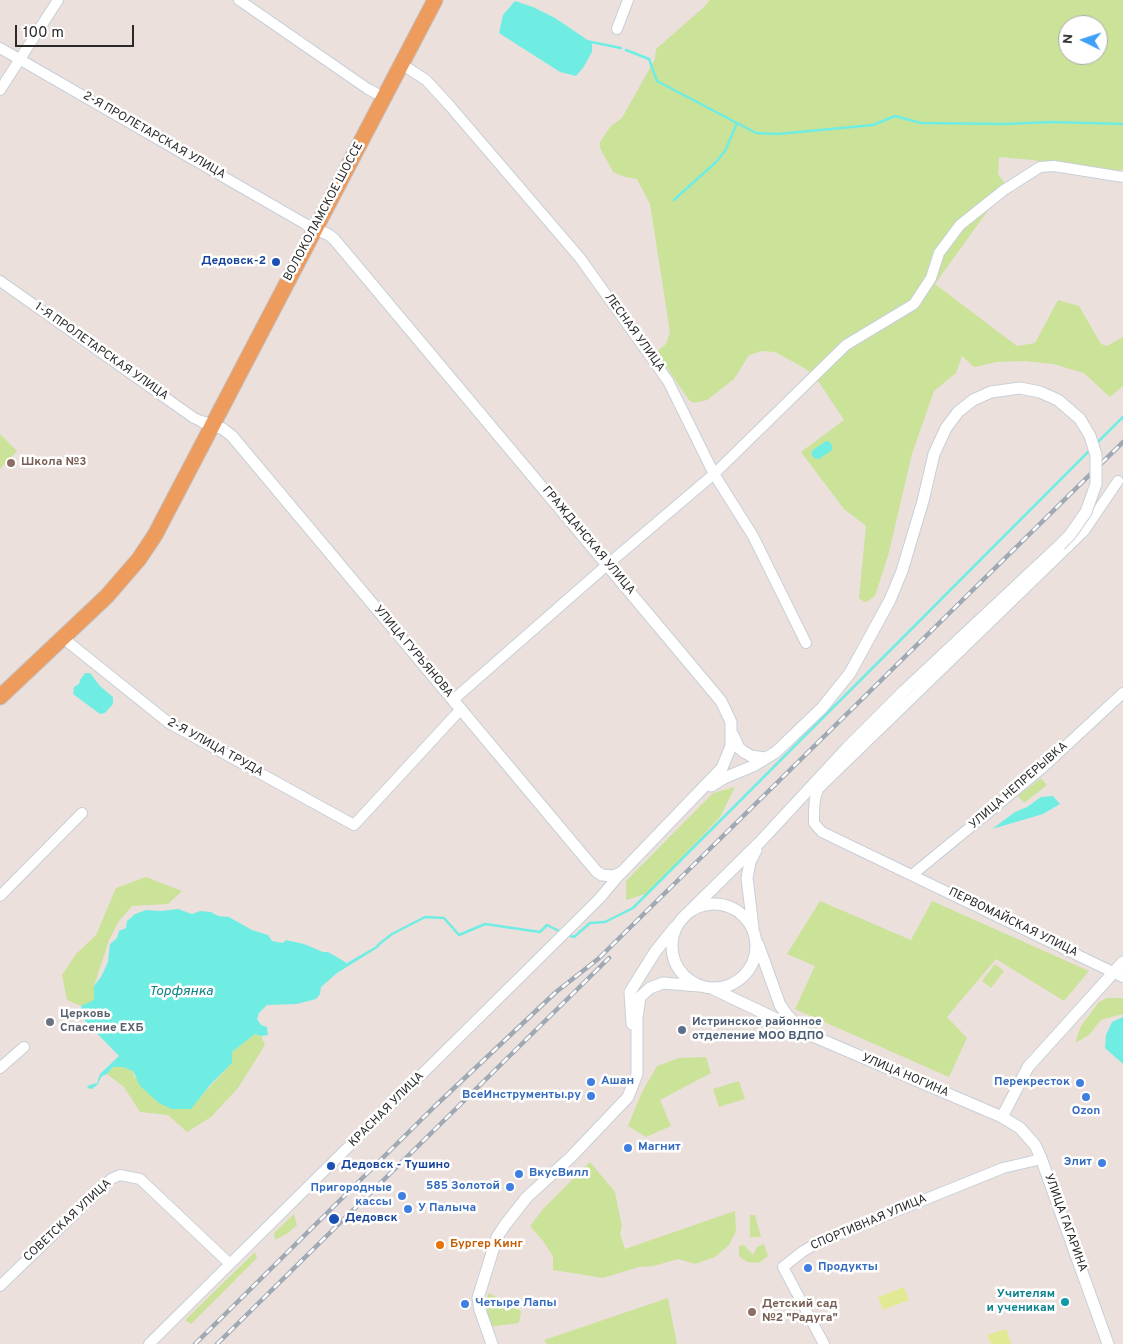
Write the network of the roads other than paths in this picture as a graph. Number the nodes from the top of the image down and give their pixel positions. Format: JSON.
{"nodes":[{"id":1,"x":58,"y":0,"type":"edge"},
{"id":2,"x":239,"y":0,"type":"edge"},
{"id":3,"x":425,"y":0,"type":"edge"},
{"id":4,"x":435,"y":0,"type":"edge"},
{"id":5,"x":628,"y":0,"type":"edge"},
{"id":6,"x":617,"y":29,"type":"dead end"},
{"id":7,"x":0,"y":48,"type":"edge"},
{"id":8,"x":19,"y":59,"type":"junction"},
{"id":9,"x":403,"y":65,"type":"junction"},
{"id":10,"x":0,"y":90,"type":"edge"},
{"id":11,"x":381,"y":96,"type":"junction"},
{"id":12,"x":1123,"y":177,"type":"edge"},
{"id":13,"x":311,"y":227,"type":"junction"},
{"id":14,"x":0,"y":281,"type":"edge"},
{"id":15,"x":208,"y":423,"type":"junction"},
{"id":16,"x":714,"y":474,"type":"junction"},
{"id":17,"x":1122,"y":480,"type":"edge"},
{"id":18,"x":607,"y":564,"type":"junction"},
{"id":19,"x":63,"y":638,"type":"junction"},
{"id":20,"x":806,"y":643,"type":"dead end"},
{"id":21,"x":0,"y":685,"type":"edge"},
{"id":22,"x":1123,"y":694,"type":"edge"},
{"id":23,"x":0,"y":696,"type":"edge"},
{"id":24,"x":457,"y":705,"type":"junction"},
{"id":25,"x":731,"y":726,"type":"junction"},
{"id":26,"x":765,"y":758,"type":"junction"},
{"id":27,"x":699,"y":794,"type":"junction"},
{"id":28,"x":82,"y":813,"type":"dead end"},
{"id":29,"x":760,"y":842,"type":"junction"},
{"id":30,"x":621,"y":873,"type":"junction"},
{"id":31,"x":912,"y":874,"type":"junction"},
{"id":32,"x":0,"y":896,"type":"edge"},
{"id":33,"x":690,"y":911,"type":"junction"},
{"id":34,"x":680,"y":922,"type":"junction"},
{"id":35,"x":754,"y":929,"type":"junction"},
{"id":36,"x":757,"y":942,"type":"junction"},
{"id":37,"x":1123,"y":962,"type":"edge"},
{"id":38,"x":1118,"y":975,"type":"edge"},
{"id":39,"x":705,"y":987,"type":"junction"},
{"id":40,"x":808,"y":1034,"type":"junction"},
{"id":41,"x":636,"y":1043,"type":"junction"},
{"id":42,"x":24,"y":1047,"type":"dead end"},
{"id":43,"x":0,"y":1068,"type":"edge"},
{"id":44,"x":1002,"y":1116,"type":"junction"},
{"id":45,"x":1041,"y":1158,"type":"junction"},
{"id":46,"x":230,"y":1264,"type":"junction"},
{"id":47,"x":0,"y":1286,"type":"edge"},
{"id":48,"x":149,"y":1344,"type":"edge"},
{"id":49,"x":492,"y":1344,"type":"edge"},
{"id":50,"x":824,"y":1344,"type":"edge"},
{"id":51,"x":1108,"y":1344,"type":"edge"}],
"edges":[{"from":1,"to":8,"type":"street"},
{"from":2,"to":11,"type":"street"},
{"from":3,"to":11,"type":"main road","name":"ВОЛОКОЛАМСКОЕ ШОССЕ"},
{"from":4,"to":9,"type":"main road","name":"ВОЛОКОЛАМСКОЕ ШОССЕ"},
{"from":5,"to":6,"type":"street"},
{"from":7,"to":8,"type":"street","name":"2-Я ПРОЛЕТАРСКАЯ УЛИЦА"},
{"from":8,"to":10,"type":"street"},
{"from":8,"to":13,"type":"street","name":"2-Я ПРОЛЕТАРСКАЯ УЛИЦА"},
{"from":9,"to":11,"type":"main road","name":"ВОЛОКОЛАМСКОЕ ШОССЕ"},
{"from":9,"to":16,"type":"street","name":"ЛЕСНАЯ УЛИЦА"},
{"from":11,"to":13,"type":"main road","name":"ВОЛОКОЛАМСКОЕ ШОССЕ"},
{"from":12,"to":16,"type":"street"},
{"from":13,"to":15,"type":"main road","name":"ВОЛОКОЛАМСКОЕ ШОССЕ"},
{"from":13,"to":18,"type":"street","name":"ГРАЖДАНСКАЯ УЛИЦА"},
{"from":14,"to":15,"type":"street","name":"1-Я ПРОЛЕТАРСКАЯ УЛИЦА"},
{"from":15,"to":19,"type":"main road"},
{"from":15,"to":21,"type":"main road"},
{"from":15,"to":24,"type":"street","name":"УЛИЦА ГУРЬЯНОВА"},
{"from":16,"to":18,"type":"street"},
{"from":16,"to":20,"type":"street","name":"ЛЕСНАЯ УЛИЦА"},
{"from":17,"to":31,"type":"street","name":"ПЕРВОМАЙСКАЯ УЛИЦА"},
{"from":18,"to":24,"type":"street"},
{"from":18,"to":25,"type":"street","name":"ГРАЖДАНСКАЯ УЛИЦА"},
{"from":19,"to":23,"type":"main road"},
{"from":19,"to":24,"type":"street","name":"2-Я УЛИЦА ТРУДА"},
{"from":22,"to":31,"type":"street","name":"УЛИЦА НЕПРЕРЫВКА"},
{"from":24,"to":30,"type":"street","name":"УЛИЦА ГУРЬЯНОВА"},
{"from":25,"to":26,"type":"street"},
{"from":25,"to":27,"type":"street","name":"ГРАЖДАНСКАЯ УЛИЦА"},
{"from":26,"to":27,"type":"street"},
{"from":26,"to":29,"type":"street","bridge":true},
{"from":27,"to":30,"type":"street","name":"ГРАЖДАНСКАЯ УЛИЦА"},
{"from":28,"to":32,"type":"street"},
{"from":29,"to":33,"type":"street"},
{"from":29,"to":35,"type":"street"},
{"from":30,"to":46,"type":"street","name":"КРАСНАЯ УЛИЦА"},
{"from":31,"to":38,"type":"street","name":"ПЕРВОМАЙСКАЯ УЛИЦА"},
{"from":33,"to":34,"type":"street"},
{"from":33,"to":35,"type":"street"},
{"from":34,"to":39,"type":"street"},
{"from":34,"to":41,"type":"street"},
{"from":35,"to":36,"type":"street"},
{"from":36,"to":39,"type":"street"},
{"from":36,"to":40,"type":"street"},
{"from":37,"to":38,"type":"street"},
{"from":38,"to":44,"type":"street"},
{"from":39,"to":40,"type":"street","name":"УЛИЦА НОГИНА"},
{"from":39,"to":41,"type":"street"},
{"from":40,"to":44,"type":"street","name":"УЛИЦА НОГИНА"},
{"from":41,"to":49,"type":"street"},
{"from":42,"to":43,"type":"street"},
{"from":44,"to":45,"type":"street","name":"УЛИЦА ГАГАРИНА"},
{"from":45,"to":50,"type":"street","name":"СПОРТИВНАЯ УЛИЦА"},
{"from":45,"to":51,"type":"street","name":"УЛИЦА ГАГАРИНА"},
{"from":46,"to":47,"type":"street","name":"СОВЕТСКАЯ УЛИЦА"},
{"from":46,"to":48,"type":"street","name":"КРАСНАЯ УЛИЦА"}]}
